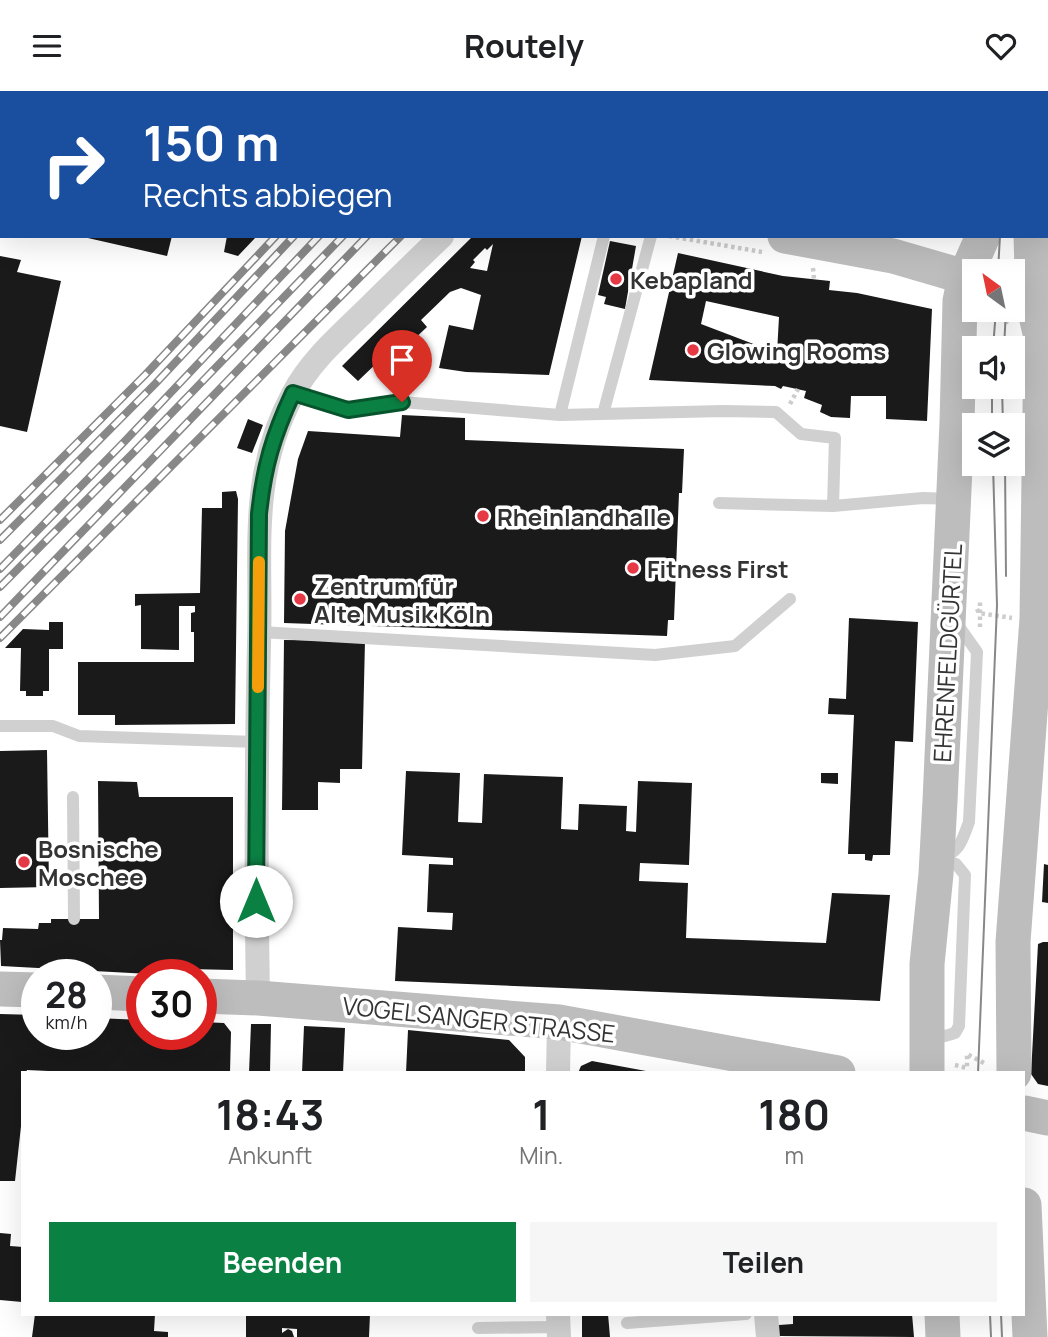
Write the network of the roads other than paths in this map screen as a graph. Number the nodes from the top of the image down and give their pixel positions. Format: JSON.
{"nodes":[{"id":1,"x":440,"y":238,"type":"edge"},
{"id":2,"x":604,"y":238,"type":"edge"},
{"id":3,"x":650,"y":238,"type":"edge"},
{"id":4,"x":796,"y":238,"type":"edge"},
{"id":5,"x":982,"y":238,"type":"edge"},
{"id":6,"x":1031,"y":238,"type":"edge"},
{"id":7,"x":976,"y":259,"type":"edge"},
{"id":8,"x":962,"y":277,"type":"edge"},
{"id":9,"x":962,"y":297,"type":"edge"},
{"id":10,"x":1031,"y":302,"type":"edge"},
{"id":11,"x":293,"y":393,"type":"junction"},
{"id":12,"x":603,"y":414,"type":"junction"},
{"id":13,"x":560,"y":415,"type":"junction"},
{"id":14,"x":944,"y":494,"type":"junction"},
{"id":15,"x":719,"y":503,"type":"dead end"},
{"id":16,"x":833,"y":506,"type":"junction"},
{"id":17,"x":790,"y":599,"type":"dead end"},
{"id":18,"x":260,"y":632,"type":"junction"},
{"id":19,"x":0,"y":726,"type":"edge"},
{"id":20,"x":257,"y":742,"type":"junction"},
{"id":21,"x":73,"y":797,"type":"dead end"},
{"id":22,"x":74,"y":919,"type":"dead end"},
{"id":23,"x":0,"y":989,"type":"edge"},
{"id":24,"x":21,"y":990,"type":"edge"},
{"id":25,"x":217,"y":997,"type":"edge"},
{"id":26,"x":258,"y":998,"type":"junction"},
{"id":27,"x":559,"y":1022,"type":"junction"},
{"id":28,"x":927,"y":1055,"type":"edge"},
{"id":29,"x":793,"y":1068,"type":"edge"},
{"id":30,"x":1001,"y":1069,"type":"edge"},
{"id":31,"x":558,"y":1071,"type":"edge"},
{"id":32,"x":820,"y":1071,"type":"edge"},
{"id":33,"x":1025,"y":1113,"type":"edge"},
{"id":34,"x":1048,"y":1118,"type":"edge"},
{"id":35,"x":1025,"y":1227,"type":"edge"},
{"id":36,"x":719,"y":1316,"type":"edge"},
{"id":37,"x":766,"y":1316,"type":"edge"},
{"id":38,"x":942,"y":1316,"type":"edge"},
{"id":39,"x":626,"y":1323,"type":"dead end"},
{"id":40,"x":558,"y":1326,"type":"edge"},
{"id":41,"x":478,"y":1328,"type":"dead end"},
{"id":42,"x":768,"y":1337,"type":"edge"},
{"id":43,"x":943,"y":1337,"type":"edge"},
{"id":44,"x":1030,"y":1337,"type":"edge"}],
"edges":[{"from":1,"to":11,"type":"street"},
{"from":2,"to":13,"type":"lane"},
{"from":3,"to":12,"type":"lane"},
{"from":4,"to":8,"type":"main road"},
{"from":5,"to":7,"type":"main road","name":"EHRENFELDGÜRTEL"},
{"from":6,"to":10,"type":"main road"},
{"from":9,"to":14,"type":"main road","name":"EHRENFELDGÜRTEL"},
{"from":10,"to":30,"type":"main road"},
{"from":11,"to":13,"type":"lane"},
{"from":11,"to":18,"type":"street"},
{"from":12,"to":13,"type":"lane"},
{"from":12,"to":16,"type":"lane"},
{"from":14,"to":16,"type":"lane"},
{"from":14,"to":28,"type":"main road","name":"EHRENFELDGÜRTEL"},
{"from":15,"to":16,"type":"lane"},
{"from":17,"to":18,"type":"lane"},
{"from":18,"to":20,"type":"street"},
{"from":19,"to":20,"type":"lane"},
{"from":20,"to":26,"type":"street"},
{"from":21,"to":22,"type":"lane"},
{"from":23,"to":24,"type":"main road"},
{"from":25,"to":26,"type":"main road","name":"VOGELSANGER STRASSE"},
{"from":26,"to":27,"type":"main road","name":"VOGELSANGER STRASSE"},
{"from":27,"to":29,"type":"main road","name":"VOGELSANGER STRASSE"},
{"from":27,"to":31,"type":"street"},
{"from":29,"to":32,"type":"main road","name":"VOGELSANGER STRASSE"},
{"from":33,"to":34,"type":"main road"},
{"from":35,"to":44,"type":"main road"},
{"from":36,"to":39,"type":"lane"},
{"from":37,"to":42,"type":"street"},
{"from":38,"to":43,"type":"main road"},
{"from":40,"to":41,"type":"lane"}]}
